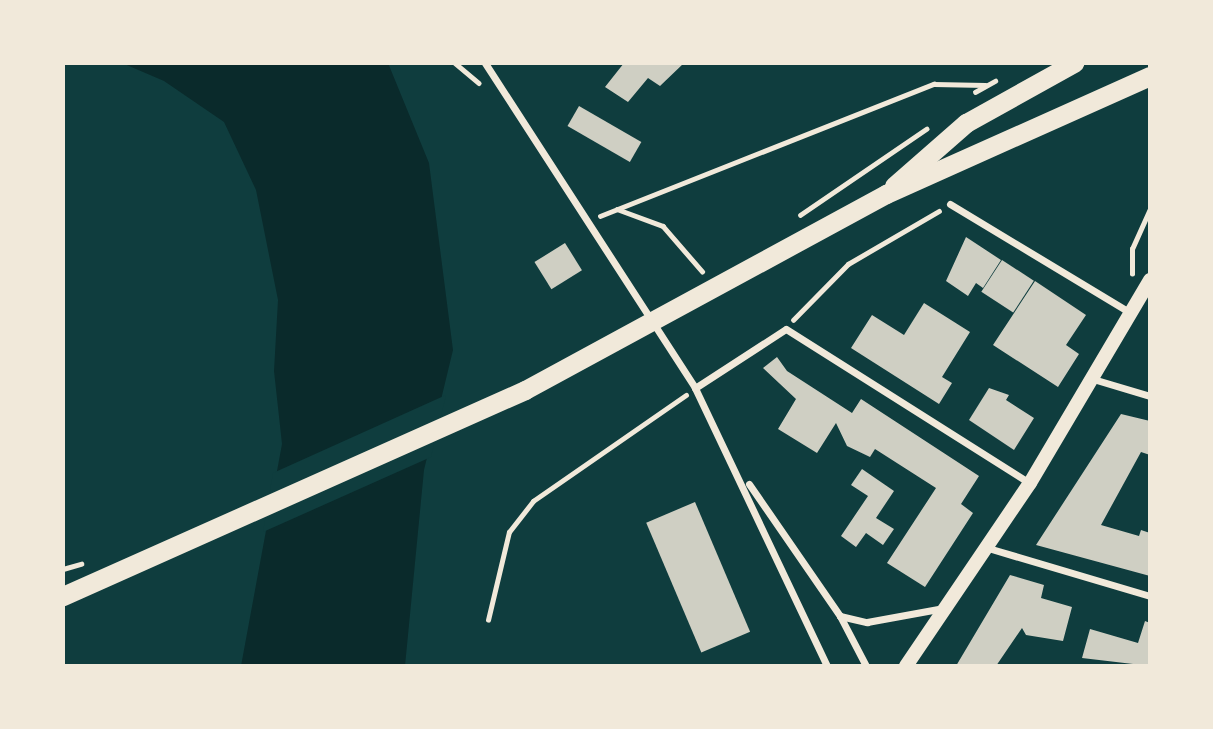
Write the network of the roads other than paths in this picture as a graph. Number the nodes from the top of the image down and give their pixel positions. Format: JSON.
{"nodes":[{"id":1,"x":485,"y":63,"type":"edge"},
{"id":2,"x":1074,"y":63,"type":"edge"},
{"id":3,"x":1144,"y":83,"type":"edge"},
{"id":4,"x":886,"y":194,"type":"junction"},
{"id":5,"x":950,"y":204,"type":"road end"},
{"id":6,"x":1150,"y":280,"type":"edge"},
{"id":7,"x":1132,"y":314,"type":"junction"},
{"id":8,"x":1093,"y":379,"type":"junction"},
{"id":9,"x":695,"y":388,"type":"junction"},
{"id":10,"x":1150,"y":396,"type":"edge"},
{"id":11,"x":737,"y":466,"type":"junction"},
{"id":12,"x":1030,"y":483,"type":"junction"},
{"id":13,"x":988,"y":548,"type":"junction"},
{"id":14,"x":63,"y":596,"type":"edge"},
{"id":15,"x":1150,"y":596,"type":"edge"},
{"id":16,"x":948,"y":607,"type":"junction"},
{"id":17,"x":840,"y":615,"type":"junction"},
{"id":18,"x":827,"y":666,"type":"edge"},
{"id":19,"x":866,"y":666,"type":"edge"},
{"id":20,"x":906,"y":666,"type":"edge"}],
"edges":[{"from":1,"to":9,"type":"street"},
{"from":2,"to":4,"type":"highway"},
{"from":3,"to":4,"type":"highway"},
{"from":4,"to":14,"type":"highway"},
{"from":5,"to":7,"type":"street"},
{"from":6,"to":7,"type":"main road"},
{"from":7,"to":8,"type":"main road"},
{"from":8,"to":10,"type":"street"},
{"from":8,"to":12,"type":"main road"},
{"from":9,"to":11,"type":"street"},
{"from":9,"to":12,"type":"street"},
{"from":11,"to":17,"type":"street"},
{"from":11,"to":18,"type":"street"},
{"from":12,"to":13,"type":"main road"},
{"from":13,"to":15,"type":"street"},
{"from":13,"to":16,"type":"main road"},
{"from":16,"to":17,"type":"street"},
{"from":16,"to":20,"type":"main road"},
{"from":17,"to":19,"type":"street"}]}
